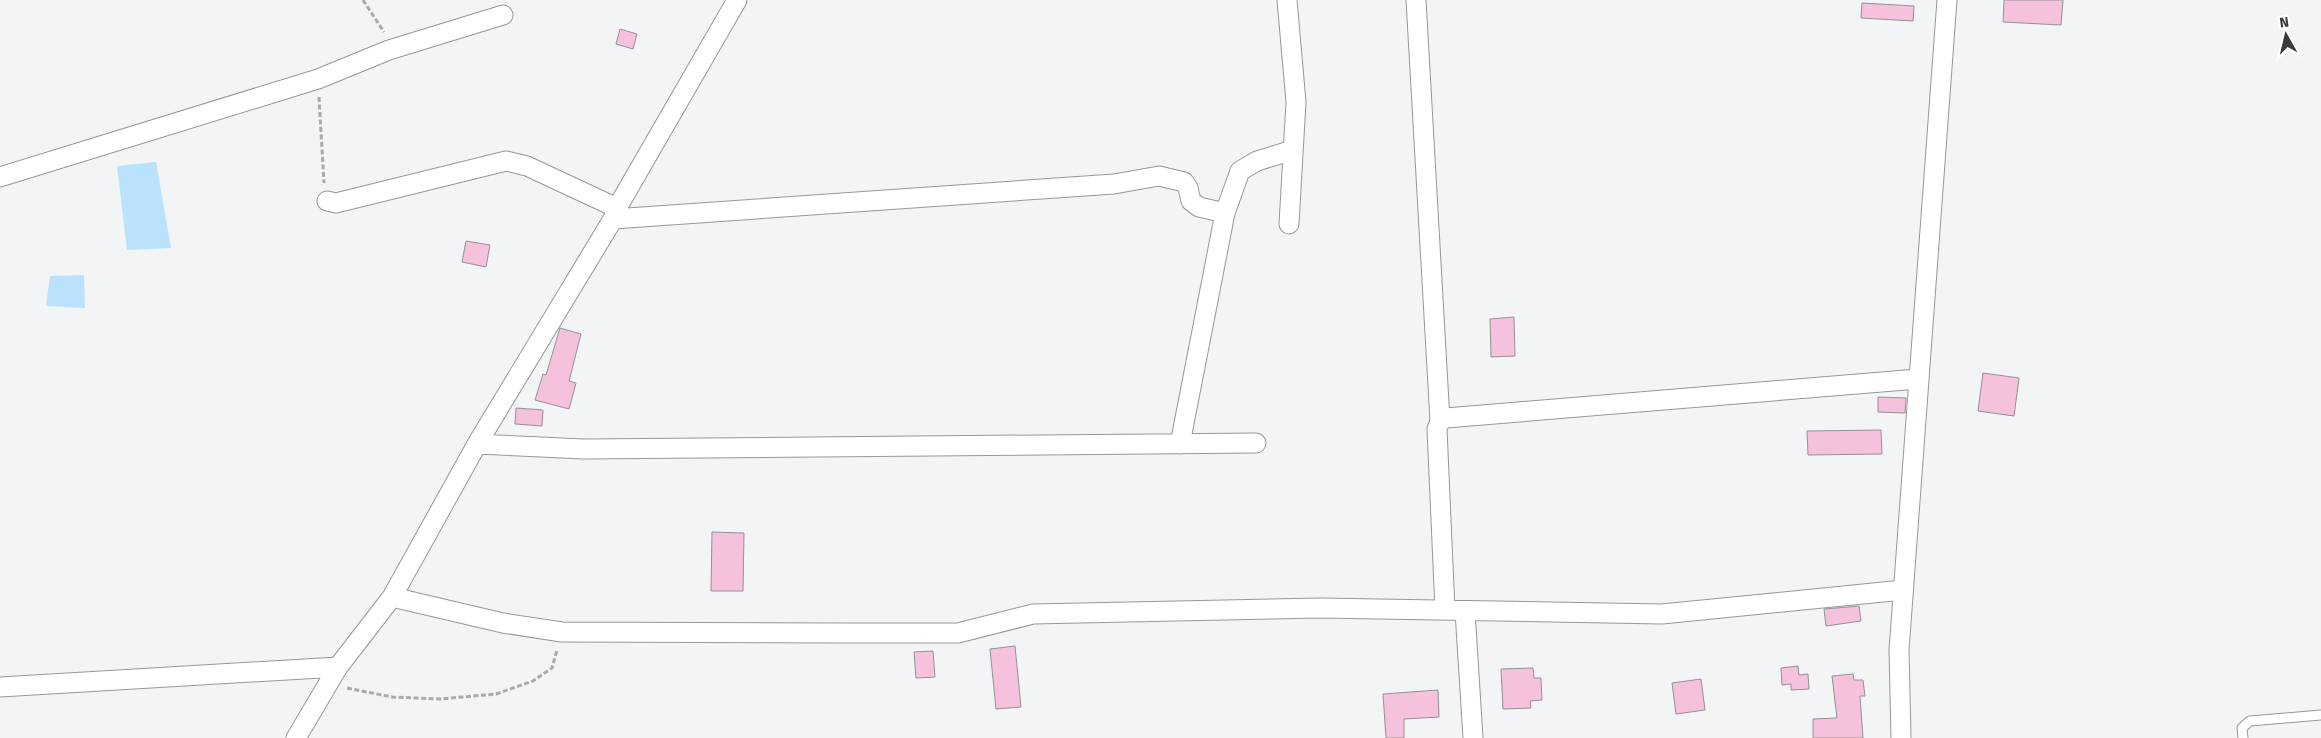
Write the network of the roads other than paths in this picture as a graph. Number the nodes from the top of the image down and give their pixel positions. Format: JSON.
{"nodes":[{"id":1,"x":737,"y":0,"type":"edge"},
{"id":2,"x":1287,"y":0,"type":"edge"},
{"id":3,"x":1416,"y":0,"type":"edge"},
{"id":4,"x":1947,"y":0,"type":"edge"},
{"id":5,"x":503,"y":15,"type":"dead end"},
{"id":6,"x":1293,"y":150,"type":"junction"},
{"id":7,"x":0,"y":177,"type":"edge"},
{"id":8,"x":327,"y":202,"type":"road end"},
{"id":9,"x":615,"y":213,"type":"junction"},
{"id":10,"x":1225,"y":213,"type":"junction"},
{"id":11,"x":1289,"y":224,"type":"dead end"},
{"id":12,"x":1918,"y":379,"type":"junction"},
{"id":13,"x":1440,"y":421,"type":"junction"},
{"id":14,"x":1256,"y":443,"type":"dead end"},
{"id":15,"x":477,"y":444,"type":"junction"},
{"id":16,"x":1180,"y":444,"type":"junction"},
{"id":17,"x":1903,"y":590,"type":"junction"},
{"id":18,"x":392,"y":597,"type":"junction"},
{"id":19,"x":1445,"y":610,"type":"junction"},
{"id":20,"x":1465,"y":611,"type":"junction"},
{"id":21,"x":334,"y":676,"type":"junction"},
{"id":22,"x":0,"y":687,"type":"edge"},
{"id":23,"x":2321,"y":715,"type":"edge"},
{"id":24,"x":296,"y":738,"type":"edge"},
{"id":25,"x":1473,"y":738,"type":"edge"},
{"id":26,"x":1901,"y":738,"type":"edge"},
{"id":27,"x":2243,"y":738,"type":"edge"}],
"edges":[{"from":1,"to":9,"type":"street"},
{"from":2,"to":6,"type":"street"},
{"from":3,"to":13,"type":"street"},
{"from":4,"to":12,"type":"street"},
{"from":5,"to":7,"type":"street"},
{"from":6,"to":10,"type":"street"},
{"from":6,"to":11,"type":"street"},
{"from":8,"to":9,"type":"street"},
{"from":9,"to":10,"type":"street"},
{"from":9,"to":15,"type":"street"},
{"from":10,"to":16,"type":"street"},
{"from":12,"to":13,"type":"street"},
{"from":12,"to":17,"type":"street"},
{"from":13,"to":19,"type":"street"},
{"from":14,"to":16,"type":"street"},
{"from":15,"to":16,"type":"street"},
{"from":15,"to":18,"type":"street"},
{"from":17,"to":20,"type":"street"},
{"from":17,"to":26,"type":"street"},
{"from":18,"to":19,"type":"street"},
{"from":18,"to":21,"type":"street"},
{"from":19,"to":20,"type":"street"},
{"from":20,"to":25,"type":"street"},
{"from":21,"to":22,"type":"street"},
{"from":21,"to":24,"type":"street"},
{"from":23,"to":27,"type":"lane"}]}
